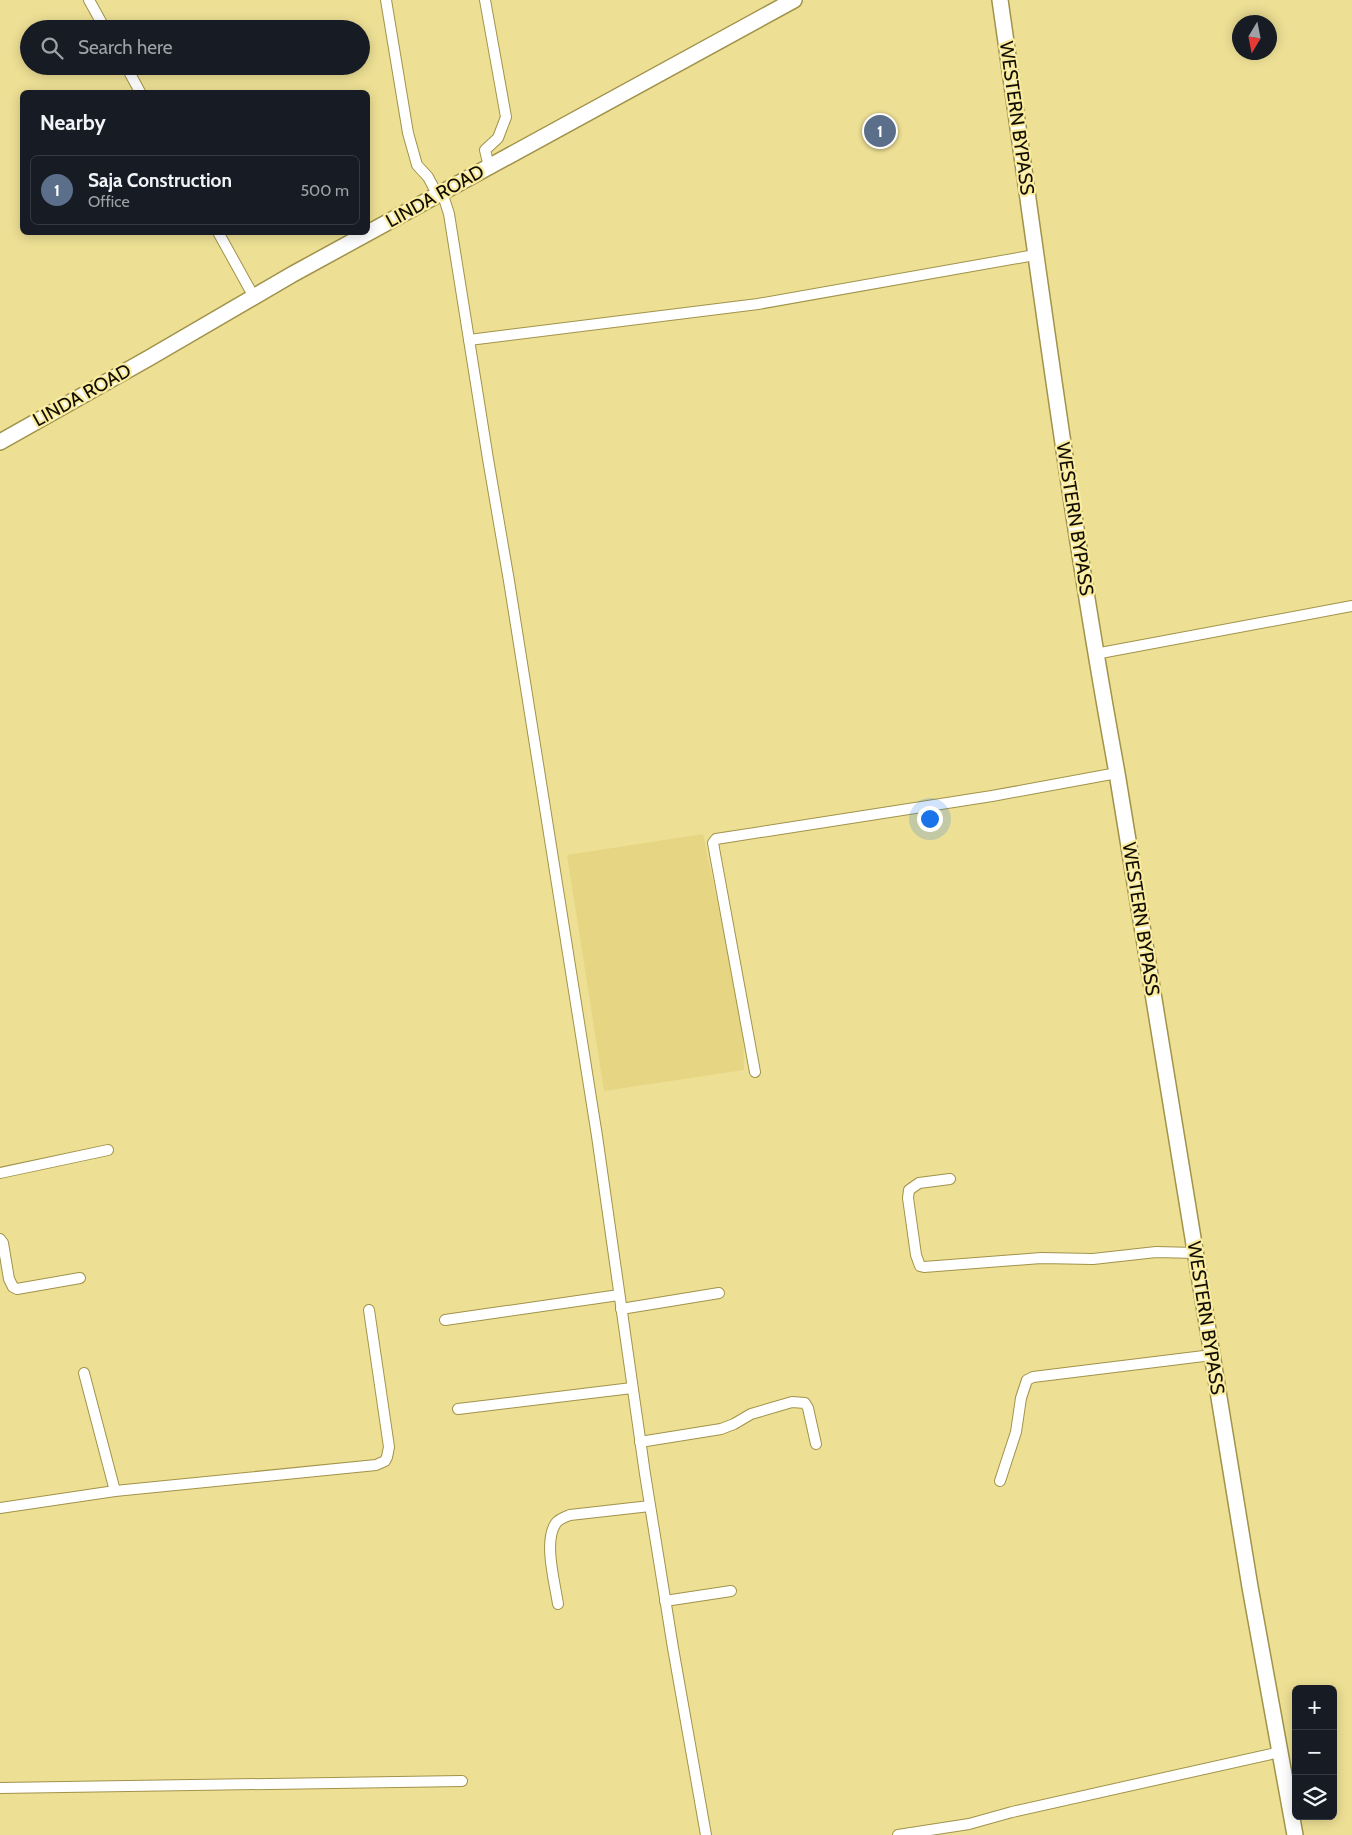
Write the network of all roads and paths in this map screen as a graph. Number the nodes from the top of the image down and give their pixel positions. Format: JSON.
{"nodes":[{"id":1,"x":89,"y":0,"type":"edge"},
{"id":2,"x":386,"y":0,"type":"edge"},
{"id":3,"x":485,"y":0,"type":"edge"},
{"id":4,"x":794,"y":0,"type":"edge"},
{"id":5,"x":1000,"y":0,"type":"edge"},
{"id":6,"x":100,"y":20,"type":"edge"},
{"id":7,"x":131,"y":75,"type":"edge"},
{"id":8,"x":139,"y":90,"type":"edge"},
{"id":9,"x":489,"y":167,"type":"junction"},
{"id":10,"x":440,"y":193,"type":"junction"},
{"id":11,"x":370,"y":232,"type":"edge"},
{"id":12,"x":220,"y":235,"type":"edge"},
{"id":13,"x":365,"y":235,"type":"edge"},
{"id":14,"x":1035,"y":255,"type":"junction"},
{"id":15,"x":254,"y":297,"type":"junction"},
{"id":16,"x":468,"y":340,"type":"junction"},
{"id":17,"x":0,"y":442,"type":"edge"},
{"id":18,"x":1352,"y":606,"type":"edge"},
{"id":19,"x":1095,"y":654,"type":"junction"},
{"id":20,"x":1117,"y":773,"type":"junction"},
{"id":21,"x":755,"y":1072,"type":"dead end"},
{"id":22,"x":108,"y":1150,"type":"dead end"},
{"id":23,"x":0,"y":1173,"type":"edge"},
{"id":24,"x":950,"y":1179,"type":"dead end"},
{"id":25,"x":0,"y":1239,"type":"edge"},
{"id":26,"x":1196,"y":1253,"type":"junction"},
{"id":27,"x":80,"y":1278,"type":"dead end"},
{"id":28,"x":719,"y":1293,"type":"dead end"},
{"id":29,"x":619,"y":1296,"type":"junction"},
{"id":30,"x":621,"y":1309,"type":"junction"},
{"id":31,"x":369,"y":1310,"type":"dead end"},
{"id":32,"x":445,"y":1320,"type":"dead end"},
{"id":33,"x":1212,"y":1355,"type":"junction"},
{"id":34,"x":84,"y":1373,"type":"dead end"},
{"id":35,"x":632,"y":1388,"type":"junction"},
{"id":36,"x":458,"y":1409,"type":"dead end"},
{"id":37,"x":640,"y":1442,"type":"junction"},
{"id":38,"x":816,"y":1444,"type":"dead end"},
{"id":39,"x":1000,"y":1481,"type":"dead end"},
{"id":40,"x":115,"y":1491,"type":"junction"},
{"id":41,"x":650,"y":1506,"type":"junction"},
{"id":42,"x":0,"y":1508,"type":"edge"},
{"id":43,"x":731,"y":1591,"type":"dead end"},
{"id":44,"x":665,"y":1601,"type":"junction"},
{"id":45,"x":558,"y":1604,"type":"dead end"},
{"id":46,"x":1280,"y":1752,"type":"junction"},
{"id":47,"x":462,"y":1781,"type":"dead end"},
{"id":48,"x":0,"y":1788,"type":"edge"},
{"id":49,"x":706,"y":1835,"type":"edge"},
{"id":50,"x":898,"y":1835,"type":"edge"},
{"id":51,"x":1295,"y":1835,"type":"edge"}],
"edges":[{"from":1,"to":6,"type":"street"},
{"from":2,"to":10,"type":"street"},
{"from":3,"to":9,"type":"street"},
{"from":4,"to":9,"type":"main road","name":"LINDA ROAD"},
{"from":5,"to":14,"type":"main road","name":"WESTERN BYPASS"},
{"from":7,"to":8,"type":"street"},
{"from":9,"to":10,"type":"main road","name":"LINDA ROAD"},
{"from":10,"to":11,"type":"main road","name":"LINDA ROAD"},
{"from":10,"to":16,"type":"street"},
{"from":12,"to":15,"type":"street"},
{"from":13,"to":15,"type":"main road","name":"LINDA ROAD"},
{"from":14,"to":16,"type":"street"},
{"from":14,"to":19,"type":"main road","name":"WESTERN BYPASS"},
{"from":15,"to":17,"type":"main road","name":"LINDA ROAD"},
{"from":16,"to":29,"type":"street"},
{"from":18,"to":19,"type":"street"},
{"from":19,"to":20,"type":"main road","name":"WESTERN BYPASS"},
{"from":20,"to":21,"type":"street"},
{"from":20,"to":26,"type":"main road","name":"WESTERN BYPASS"},
{"from":22,"to":23,"type":"street"},
{"from":24,"to":26,"type":"street"},
{"from":25,"to":27,"type":"street"},
{"from":26,"to":33,"type":"main road","name":"WESTERN BYPASS"},
{"from":28,"to":30,"type":"street"},
{"from":29,"to":30,"type":"street"},
{"from":29,"to":32,"type":"street"},
{"from":30,"to":35,"type":"street"},
{"from":31,"to":40,"type":"street"},
{"from":33,"to":39,"type":"street"},
{"from":33,"to":46,"type":"main road","name":"WESTERN BYPASS"},
{"from":34,"to":40,"type":"street"},
{"from":35,"to":36,"type":"street"},
{"from":35,"to":37,"type":"street"},
{"from":37,"to":38,"type":"street"},
{"from":37,"to":41,"type":"street"},
{"from":40,"to":42,"type":"street"},
{"from":41,"to":44,"type":"street"},
{"from":41,"to":45,"type":"street"},
{"from":43,"to":44,"type":"street"},
{"from":44,"to":49,"type":"street"},
{"from":46,"to":50,"type":"street"},
{"from":46,"to":51,"type":"main road","name":"WESTERN BYPASS"},
{"from":47,"to":48,"type":"street"}]}
